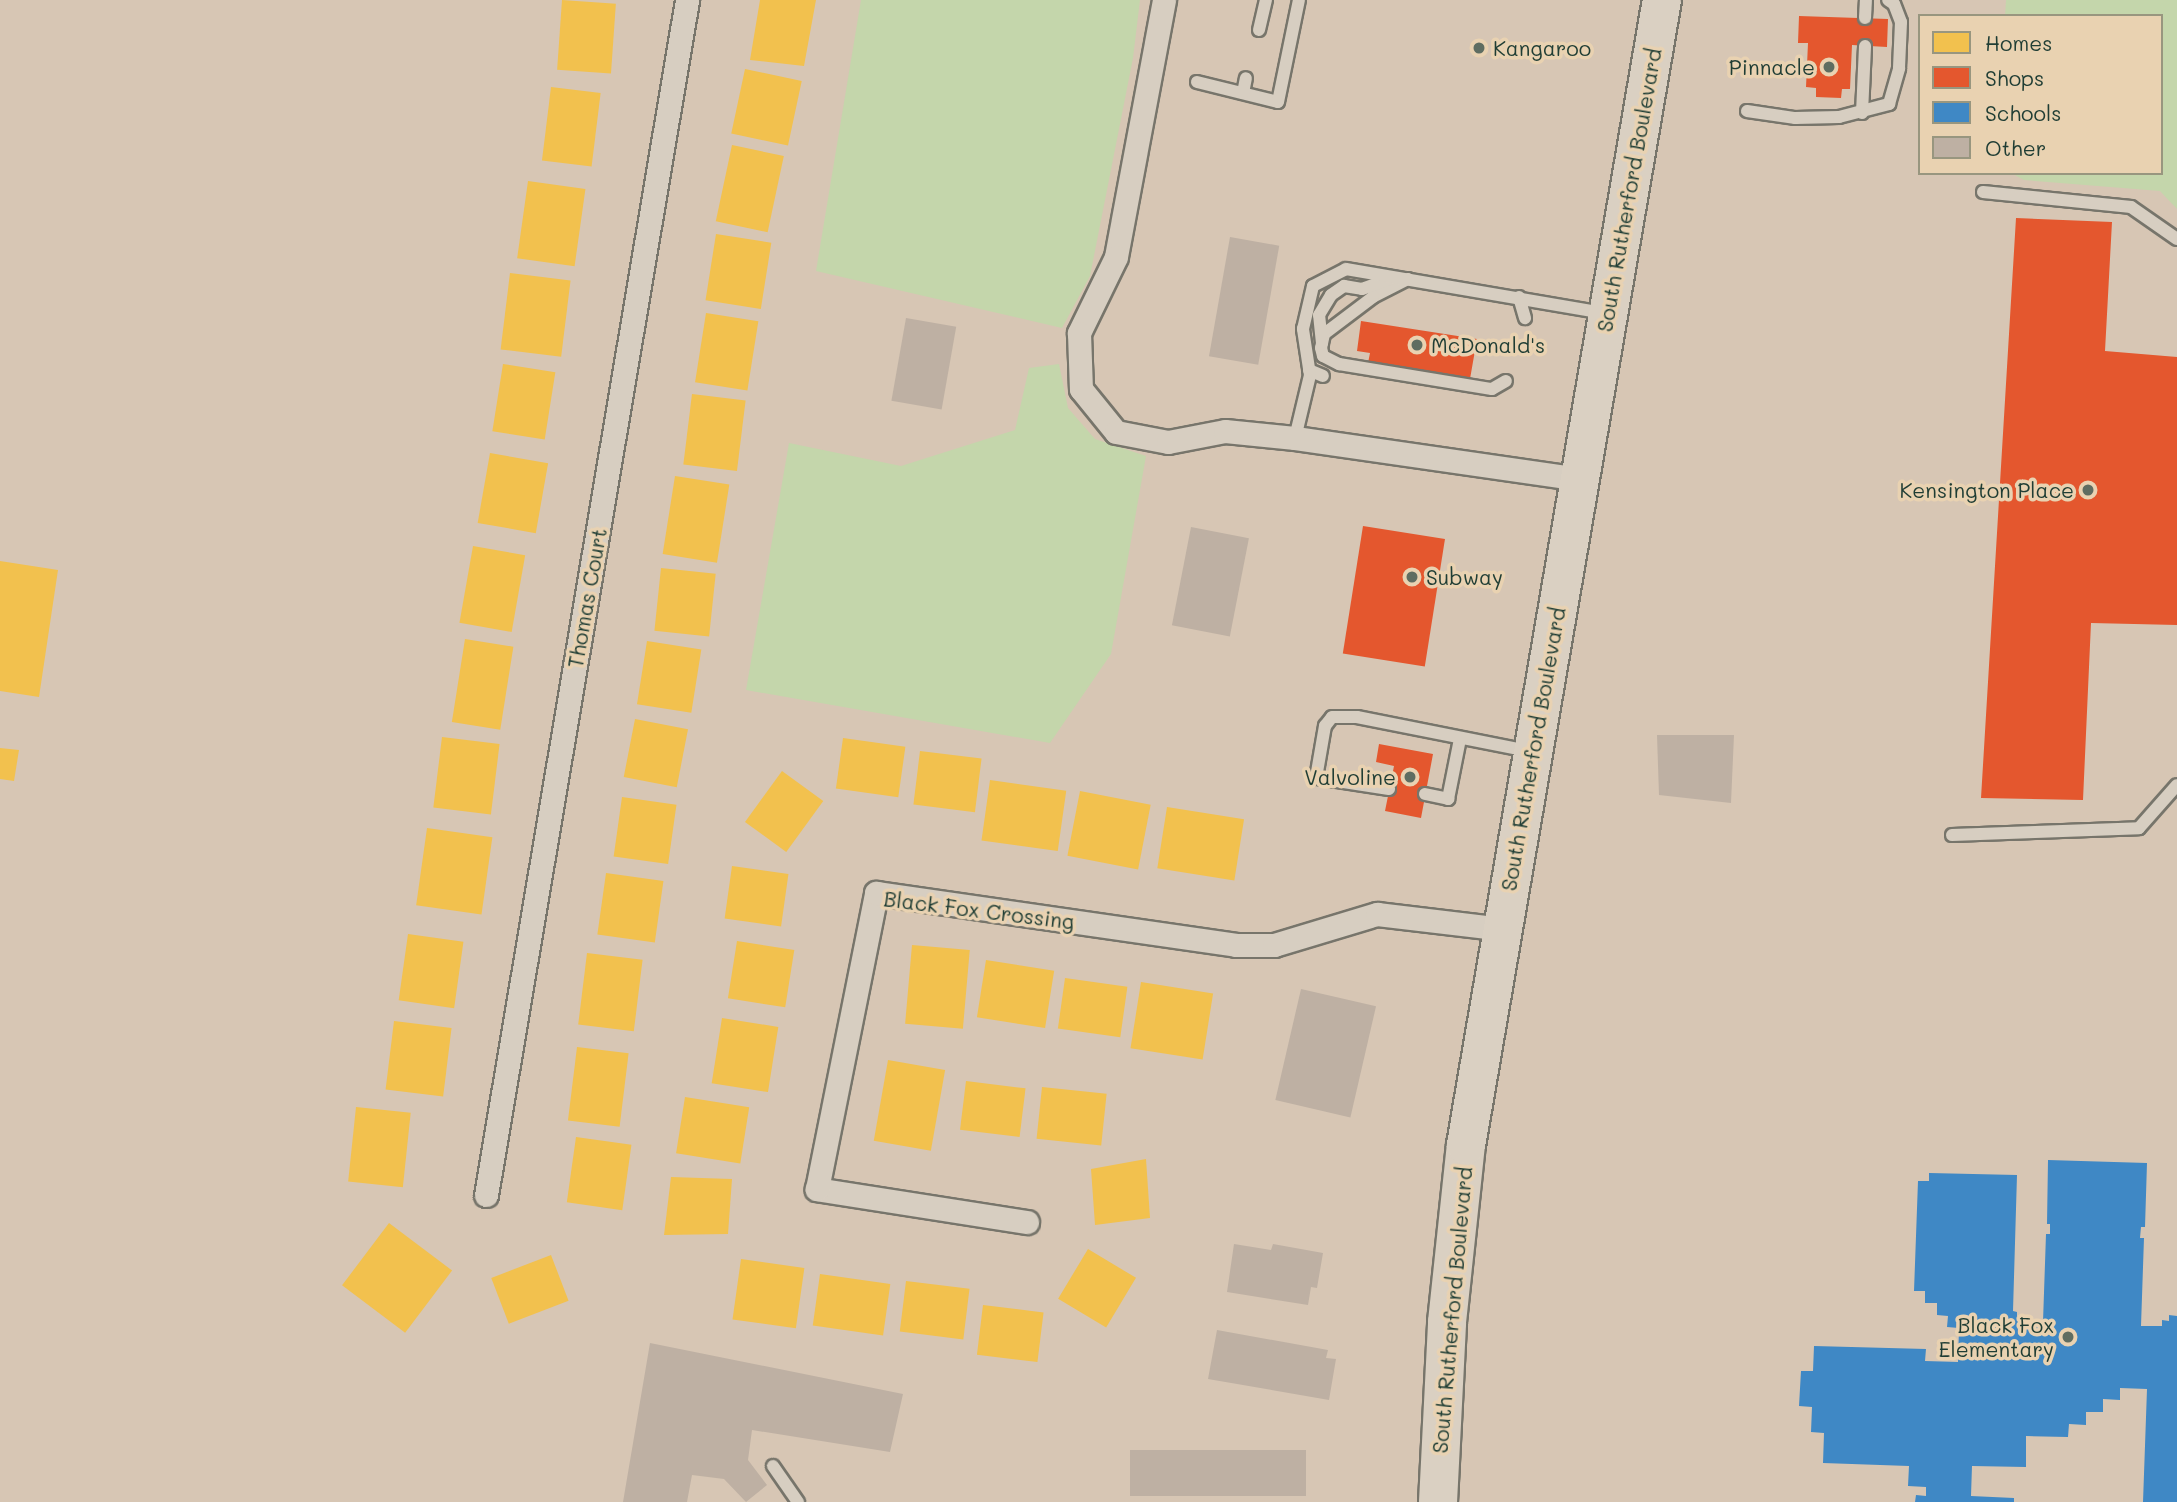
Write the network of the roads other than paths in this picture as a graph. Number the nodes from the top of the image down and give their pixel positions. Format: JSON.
{"nodes":[{"id":1,"x":687,"y":0,"type":"edge"},
{"id":2,"x":1164,"y":0,"type":"edge"},
{"id":3,"x":1266,"y":0,"type":"edge"},
{"id":4,"x":1299,"y":0,"type":"edge"},
{"id":5,"x":1662,"y":0,"type":"edge"},
{"id":6,"x":1866,"y":0,"type":"edge"},
{"id":7,"x":1888,"y":0,"type":"edge"},
{"id":8,"x":1865,"y":18,"type":"dead end"},
{"id":9,"x":1259,"y":30,"type":"dead end"},
{"id":10,"x":1865,"y":46,"type":"dead end"},
{"id":11,"x":1247,"y":78,"type":"dead end"},
{"id":12,"x":1197,"y":82,"type":"dead end"},
{"id":13,"x":1243,"y":93,"type":"junction"},
{"id":14,"x":1747,"y":111,"type":"dead end"},
{"id":15,"x":1862,"y":113,"type":"junction"},
{"id":16,"x":1983,"y":192,"type":"dead end"},
{"id":17,"x":2177,"y":239,"type":"edge"},
{"id":18,"x":1402,"y":277,"type":"junction"},
{"id":19,"x":1519,"y":297,"type":"junction"},
{"id":20,"x":1608,"y":314,"type":"junction"},
{"id":21,"x":1525,"y":318,"type":"dead end"},
{"id":22,"x":1322,"y":343,"type":"junction"},
{"id":23,"x":1309,"y":370,"type":"junction"},
{"id":24,"x":1323,"y":376,"type":"dead end"},
{"id":25,"x":1506,"y":381,"type":"dead end"},
{"id":26,"x":1295,"y":438,"type":"junction"},
{"id":27,"x":1579,"y":480,"type":"junction"},
{"id":28,"x":1460,"y":739,"type":"junction"},
{"id":29,"x":1532,"y":752,"type":"junction"},
{"id":30,"x":2177,"y":785,"type":"edge"},
{"id":31,"x":1390,"y":789,"type":"dead end"},
{"id":32,"x":1425,"y":794,"type":"dead end"},
{"id":33,"x":1952,"y":835,"type":"dead end"},
{"id":34,"x":1502,"y":929,"type":"junction"},
{"id":35,"x":486,"y":1195,"type":"dead end"},
{"id":36,"x":1027,"y":1222,"type":"dead end"},
{"id":37,"x":773,"y":1466,"type":"dead end"},
{"id":38,"x":798,"y":1502,"type":"edge"},
{"id":39,"x":1438,"y":1502,"type":"edge"}],
"edges":[{"from":1,"to":35,"type":"street","name":"Thomas Court"},
{"from":2,"to":26,"type":"street"},
{"from":3,"to":9,"type":"lane"},
{"from":4,"to":13,"type":"lane"},
{"from":5,"to":20,"type":"highway","name":"South Rutherford Boulevard"},
{"from":6,"to":8,"type":"lane"},
{"from":7,"to":15,"type":"lane"},
{"from":10,"to":15,"type":"lane"},
{"from":11,"to":13,"type":"lane"},
{"from":12,"to":13,"type":"lane"},
{"from":14,"to":15,"type":"lane"},
{"from":16,"to":17,"type":"lane"},
{"from":18,"to":19,"type":"lane"},
{"from":18,"to":22,"type":"lane"},
{"from":18,"to":22,"type":"lane"},
{"from":18,"to":23,"type":"lane"},
{"from":19,"to":20,"type":"lane"},
{"from":19,"to":21,"type":"lane"},
{"from":20,"to":27,"type":"highway","name":"South Rutherford Boulevard"},
{"from":22,"to":25,"type":"lane"},
{"from":23,"to":24,"type":"lane"},
{"from":23,"to":26,"type":"lane"},
{"from":26,"to":27,"type":"street"},
{"from":27,"to":29,"type":"highway","name":"South Rutherford Boulevard"},
{"from":28,"to":29,"type":"lane"},
{"from":28,"to":31,"type":"lane"},
{"from":28,"to":32,"type":"lane"},
{"from":29,"to":34,"type":"highway","name":"South Rutherford Boulevard"},
{"from":30,"to":33,"type":"lane"},
{"from":34,"to":36,"type":"street","name":"Black Fox Crossing"},
{"from":34,"to":39,"type":"highway","name":"South Rutherford Boulevard"},
{"from":37,"to":38,"type":"lane"}]}
